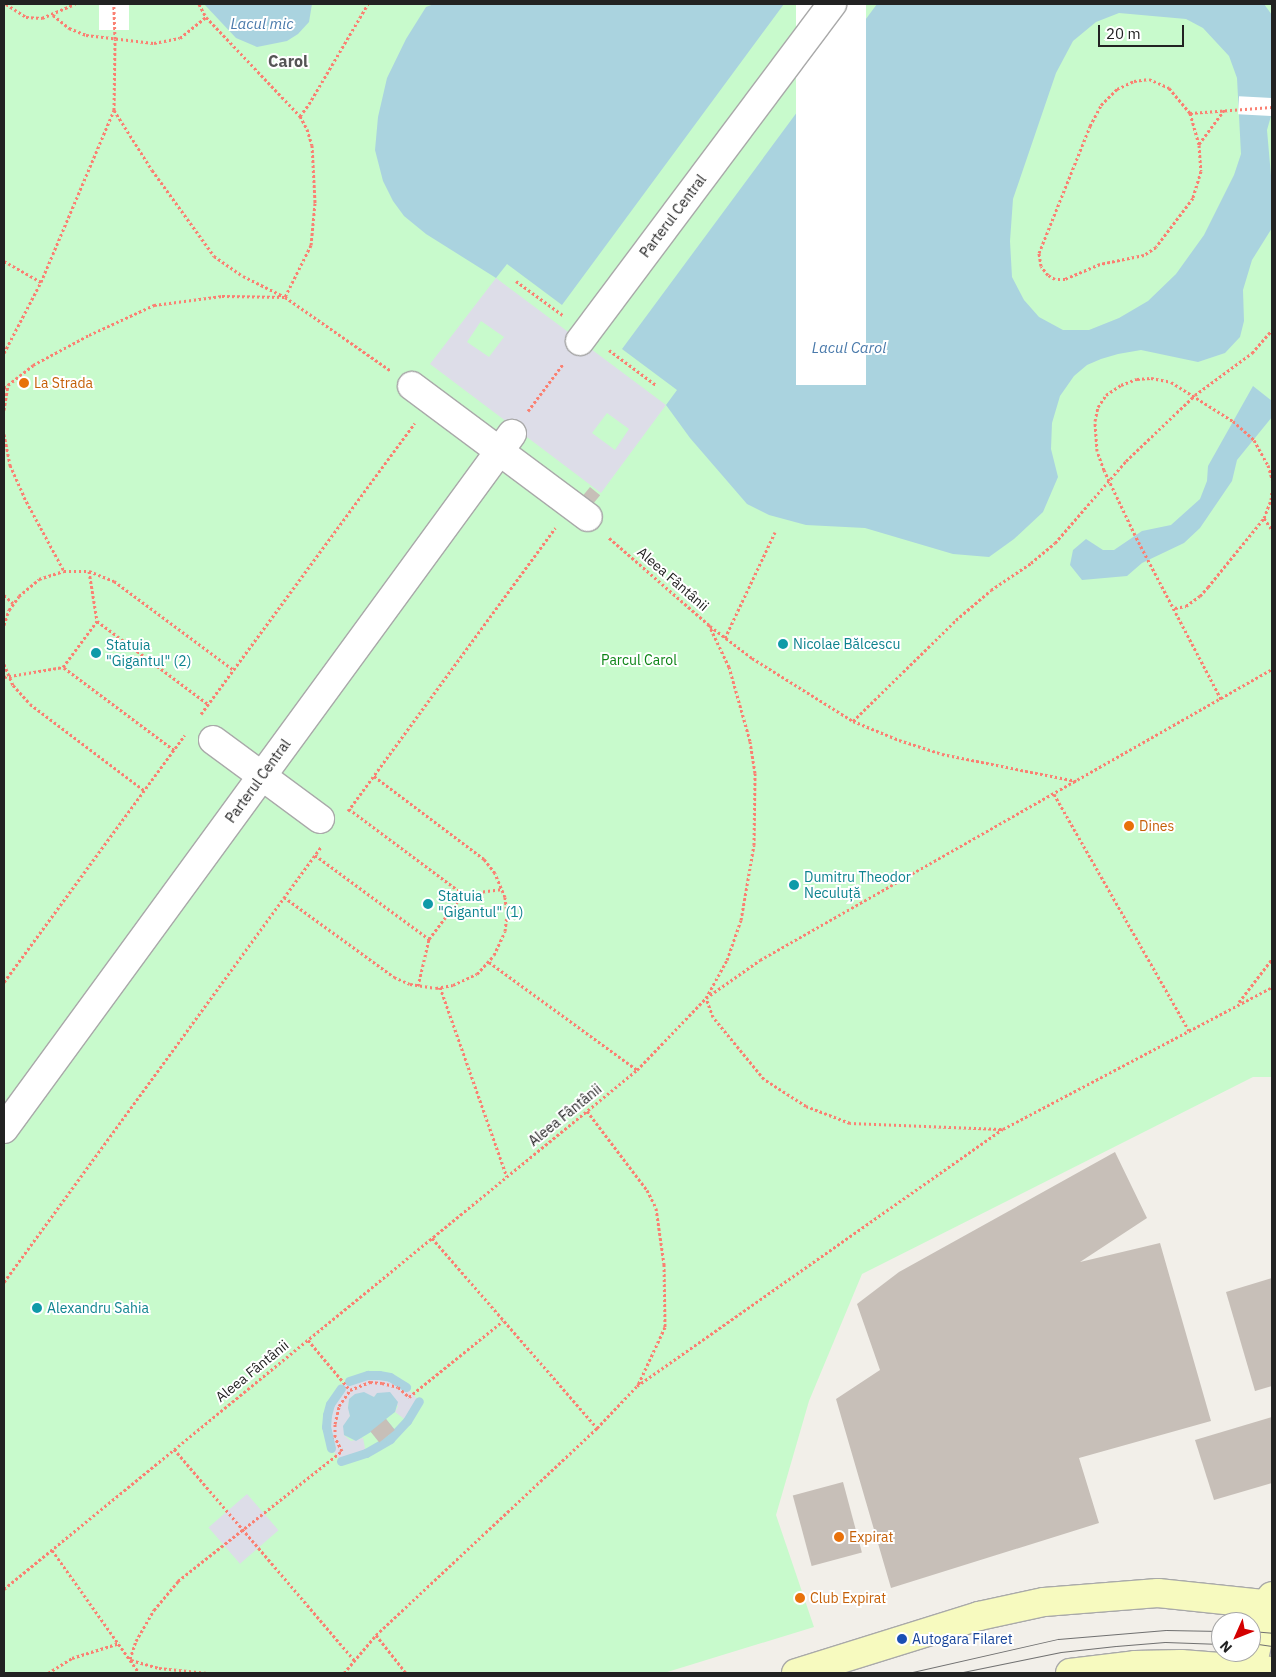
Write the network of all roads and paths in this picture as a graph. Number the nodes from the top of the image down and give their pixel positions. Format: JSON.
{"nodes":[{"id":1,"x":6,"y":4,"type":"edge"},
{"id":2,"x":75,"y":4,"type":"edge"},
{"id":3,"x":114,"y":4,"type":"edge"},
{"id":4,"x":198,"y":4,"type":"edge"},
{"id":5,"x":368,"y":4,"type":"edge"},
{"id":6,"x":832,"y":4,"type":"edge"},
{"id":7,"x":53,"y":15,"type":"junction"},
{"id":8,"x":206,"y":17,"type":"junction"},
{"id":9,"x":116,"y":39,"type":"junction"},
{"id":10,"x":1272,"y":107,"type":"edge"},
{"id":11,"x":1226,"y":109,"type":"junction"},
{"id":12,"x":114,"y":110,"type":"junction"},
{"id":13,"x":1190,"y":113,"type":"junction"},
{"id":14,"x":300,"y":116,"type":"junction"},
{"id":15,"x":1199,"y":145,"type":"junction"},
{"id":16,"x":4,"y":261,"type":"edge"},
{"id":17,"x":516,"y":281,"type":"dead end"},
{"id":18,"x":41,"y":282,"type":"junction"},
{"id":19,"x":285,"y":297,"type":"junction"},
{"id":20,"x":1272,"y":330,"type":"edge"},
{"id":21,"x":586,"y":333,"type":"junction"},
{"id":22,"x":4,"y":353,"type":"edge"},
{"id":23,"x":8,"y":384,"type":"junction"},
{"id":24,"x":656,"y":385,"type":"dead end"},
{"id":25,"x":4,"y":388,"type":"edge"},
{"id":26,"x":422,"y":393,"type":"junction"},
{"id":27,"x":1195,"y":395,"type":"junction"},
{"id":28,"x":4,"y":410,"type":"edge"},
{"id":29,"x":513,"y":433,"type":"junction"},
{"id":30,"x":4,"y":434,"type":"edge"},
{"id":31,"x":1272,"y":479,"type":"edge"},
{"id":32,"x":1110,"y":480,"type":"junction"},
{"id":33,"x":1272,"y":491,"type":"edge"},
{"id":34,"x":580,"y":511,"type":"junction"},
{"id":35,"x":1264,"y":518,"type":"junction"},
{"id":36,"x":1272,"y":530,"type":"edge"},
{"id":37,"x":775,"y":532,"type":"dead end"},
{"id":38,"x":64,"y":571,"type":"junction"},
{"id":39,"x":89,"y":571,"type":"junction"},
{"id":40,"x":4,"y":596,"type":"edge"},
{"id":41,"x":14,"y":603,"type":"junction"},
{"id":42,"x":1174,"y":608,"type":"junction"},
{"id":43,"x":97,"y":621,"type":"junction"},
{"id":44,"x":4,"y":625,"type":"edge"},
{"id":45,"x":709,"y":625,"type":"junction"},
{"id":46,"x":725,"y":638,"type":"junction"},
{"id":47,"x":4,"y":664,"type":"edge"},
{"id":48,"x":63,"y":667,"type":"junction"},
{"id":49,"x":1272,"y":669,"type":"edge"},
{"id":50,"x":234,"y":670,"type":"junction"},
{"id":51,"x":4,"y":677,"type":"edge"},
{"id":52,"x":9,"y":677,"type":"junction"},
{"id":53,"x":1221,"y":699,"type":"junction"},
{"id":54,"x":208,"y":704,"type":"junction"},
{"id":55,"x":198,"y":718,"type":"dead end"},
{"id":56,"x":853,"y":721,"type":"junction"},
{"id":57,"x":188,"y":731,"type":"dead end"},
{"id":58,"x":213,"y":740,"type":"dead end"},
{"id":59,"x":174,"y":750,"type":"junction"},
{"id":60,"x":262,"y":776,"type":"junction"},
{"id":61,"x":374,"y":776,"type":"junction"},
{"id":62,"x":1077,"y":781,"type":"junction"},
{"id":63,"x":145,"y":790,"type":"junction"},
{"id":64,"x":1054,"y":794,"type":"junction"},
{"id":65,"x":349,"y":809,"type":"junction"},
{"id":66,"x":329,"y":826,"type":"junction"},
{"id":67,"x":315,"y":855,"type":"junction"},
{"id":68,"x":503,"y":889,"type":"junction"},
{"id":69,"x":463,"y":894,"type":"junction"},
{"id":70,"x":284,"y":898,"type":"junction"},
{"id":71,"x":429,"y":940,"type":"junction"},
{"id":72,"x":1272,"y":959,"type":"edge"},
{"id":73,"x":489,"y":962,"type":"junction"},
{"id":74,"x":4,"y":982,"type":"edge"},
{"id":75,"x":418,"y":986,"type":"junction"},
{"id":76,"x":440,"y":987,"type":"junction"},
{"id":77,"x":1272,"y":987,"type":"edge"},
{"id":78,"x":706,"y":998,"type":"junction"},
{"id":79,"x":1238,"y":1004,"type":"junction"},
{"id":80,"x":1189,"y":1031,"type":"junction"},
{"id":81,"x":638,"y":1070,"type":"junction"},
{"id":82,"x":587,"y":1111,"type":"junction"},
{"id":83,"x":4,"y":1129,"type":"edge"},
{"id":84,"x":1003,"y":1129,"type":"junction"},
{"id":85,"x":507,"y":1177,"type":"junction"},
{"id":86,"x":432,"y":1238,"type":"junction"},
{"id":87,"x":4,"y":1282,"type":"edge"},
{"id":88,"x":503,"y":1322,"type":"junction"},
{"id":89,"x":308,"y":1340,"type":"junction"},
{"id":90,"x":638,"y":1386,"type":"junction"},
{"id":91,"x":350,"y":1390,"type":"junction"},
{"id":92,"x":597,"y":1428,"type":"junction"},
{"id":93,"x":174,"y":1449,"type":"junction"},
{"id":94,"x":243,"y":1529,"type":"junction"},
{"id":95,"x":52,"y":1550,"type":"junction"},
{"id":96,"x":4,"y":1589,"type":"edge"},
{"id":97,"x":1270,"y":1602,"type":"edge"},
{"id":98,"x":376,"y":1635,"type":"junction"},
{"id":99,"x":120,"y":1643,"type":"junction"},
{"id":100,"x":1272,"y":1647,"type":"edge"},
{"id":101,"x":130,"y":1659,"type":"junction"},
{"id":102,"x":355,"y":1661,"type":"junction"},
{"id":103,"x":845,"y":1666,"type":"edge"},
{"id":104,"x":1262,"y":1669,"type":"edge"},
{"id":105,"x":48,"y":1673,"type":"edge"},
{"id":106,"x":139,"y":1673,"type":"edge"},
{"id":107,"x":208,"y":1673,"type":"edge"},
{"id":108,"x":344,"y":1673,"type":"edge"},
{"id":109,"x":406,"y":1673,"type":"edge"},
{"id":110,"x":796,"y":1673,"type":"edge"},
{"id":111,"x":1070,"y":1673,"type":"edge"}],
"edges":[{"from":1,"to":7,"type":"path"},
{"from":2,"to":7,"type":"path"},
{"from":3,"to":9,"type":"path"},
{"from":4,"to":8,"type":"path"},
{"from":5,"to":14,"type":"path"},
{"from":6,"to":21,"type":"street","name":"Parterul Central"},
{"from":7,"to":9,"type":"path"},
{"from":8,"to":9,"type":"path"},
{"from":8,"to":14,"type":"path"},
{"from":9,"to":12,"type":"path"},
{"from":10,"to":11,"type":"path"},
{"from":11,"to":13,"type":"path"},
{"from":11,"to":15,"type":"path"},
{"from":12,"to":18,"type":"path"},
{"from":12,"to":19,"type":"path"},
{"from":13,"to":15,"type":"path"},
{"from":13,"to":15,"type":"path"},
{"from":14,"to":19,"type":"path"},
{"from":16,"to":18,"type":"path"},
{"from":17,"to":21,"type":"path"},
{"from":18,"to":22,"type":"path"},
{"from":19,"to":23,"type":"path"},
{"from":19,"to":26,"type":"path"},
{"from":20,"to":27,"type":"path"},
{"from":21,"to":24,"type":"path"},
{"from":21,"to":29,"type":"path"},
{"from":23,"to":25,"type":"path"},
{"from":23,"to":28,"type":"path"},
{"from":26,"to":29,"type":"street"},
{"from":26,"to":50,"type":"path"},
{"from":27,"to":31,"type":"path"},
{"from":27,"to":32,"type":"path"},
{"from":27,"to":32,"type":"path"},
{"from":29,"to":34,"type":"street"},
{"from":29,"to":60,"type":"street","name":"Parterul Central"},
{"from":30,"to":38,"type":"path"},
{"from":32,"to":42,"type":"path"},
{"from":32,"to":56,"type":"path"},
{"from":33,"to":35,"type":"path"},
{"from":34,"to":45,"type":"path","name":"Aleea Fântânii"},
{"from":34,"to":61,"type":"path"},
{"from":35,"to":36,"type":"path"},
{"from":35,"to":42,"type":"path"},
{"from":37,"to":46,"type":"path"},
{"from":38,"to":39,"type":"path"},
{"from":38,"to":41,"type":"path"},
{"from":39,"to":43,"type":"path"},
{"from":39,"to":50,"type":"path"},
{"from":40,"to":41,"type":"path"},
{"from":41,"to":44,"type":"path"},
{"from":42,"to":53,"type":"path"},
{"from":43,"to":48,"type":"path"},
{"from":43,"to":54,"type":"path"},
{"from":45,"to":46,"type":"path"},
{"from":45,"to":78,"type":"path","name":"Aleea Fântânii"},
{"from":46,"to":56,"type":"path"},
{"from":47,"to":52,"type":"path"},
{"from":48,"to":52,"type":"path"},
{"from":48,"to":59,"type":"path"},
{"from":49,"to":53,"type":"path"},
{"from":50,"to":54,"type":"path"},
{"from":51,"to":52,"type":"path"},
{"from":52,"to":63,"type":"path"},
{"from":53,"to":62,"type":"path"},
{"from":54,"to":55,"type":"path"},
{"from":56,"to":62,"type":"path"},
{"from":57,"to":59,"type":"path"},
{"from":58,"to":60,"type":"street"},
{"from":59,"to":63,"type":"path"},
{"from":60,"to":66,"type":"street"},
{"from":60,"to":83,"type":"street","name":"Parterul Central"},
{"from":61,"to":65,"type":"path"},
{"from":61,"to":68,"type":"path"},
{"from":62,"to":64,"type":"path"},
{"from":63,"to":74,"type":"path"},
{"from":64,"to":78,"type":"path"},
{"from":64,"to":80,"type":"path"},
{"from":65,"to":66,"type":"path"},
{"from":65,"to":69,"type":"path"},
{"from":66,"to":67,"type":"path"},
{"from":67,"to":70,"type":"path"},
{"from":67,"to":71,"type":"path"},
{"from":68,"to":69,"type":"path"},
{"from":68,"to":73,"type":"path"},
{"from":69,"to":71,"type":"path"},
{"from":70,"to":75,"type":"path"},
{"from":70,"to":87,"type":"path"},
{"from":71,"to":75,"type":"path"},
{"from":72,"to":79,"type":"path"},
{"from":73,"to":76,"type":"path"},
{"from":73,"to":81,"type":"path"},
{"from":75,"to":76,"type":"path"},
{"from":76,"to":85,"type":"path"},
{"from":77,"to":79,"type":"path"},
{"from":78,"to":81,"type":"path","name":"Aleea Fântânii"},
{"from":78,"to":84,"type":"path"},
{"from":79,"to":80,"type":"path"},
{"from":80,"to":84,"type":"path"},
{"from":81,"to":82,"type":"path","name":"Aleea Fântânii"},
{"from":82,"to":85,"type":"path","name":"Aleea Fântânii"},
{"from":82,"to":90,"type":"path"},
{"from":84,"to":90,"type":"path"},
{"from":85,"to":86,"type":"path","name":"Aleea Fântânii"},
{"from":86,"to":88,"type":"path"},
{"from":86,"to":89,"type":"path","name":"Aleea Fântânii"},
{"from":88,"to":91,"type":"path"},
{"from":88,"to":92,"type":"path"},
{"from":89,"to":91,"type":"path"},
{"from":89,"to":93,"type":"path","name":"Aleea Fântânii"},
{"from":90,"to":92,"type":"path"},
{"from":91,"to":94,"type":"path"},
{"from":92,"to":98,"type":"path"},
{"from":93,"to":94,"type":"path"},
{"from":93,"to":95,"type":"path","name":"Aleea Fântânii"},
{"from":94,"to":101,"type":"path"},
{"from":94,"to":102,"type":"path"},
{"from":95,"to":96,"type":"path","name":"Aleea Fântânii"},
{"from":95,"to":99,"type":"path"},
{"from":97,"to":103,"type":"main road"},
{"from":97,"to":104,"type":"main road"},
{"from":98,"to":102,"type":"path"},
{"from":98,"to":109,"type":"path"},
{"from":99,"to":101,"type":"path"},
{"from":99,"to":105,"type":"path"},
{"from":100,"to":104,"type":"main road"},
{"from":101,"to":106,"type":"path"},
{"from":101,"to":107,"type":"path"},
{"from":102,"to":108,"type":"path"},
{"from":103,"to":110,"type":"main road"},
{"from":104,"to":111,"type":"main road"}]}
